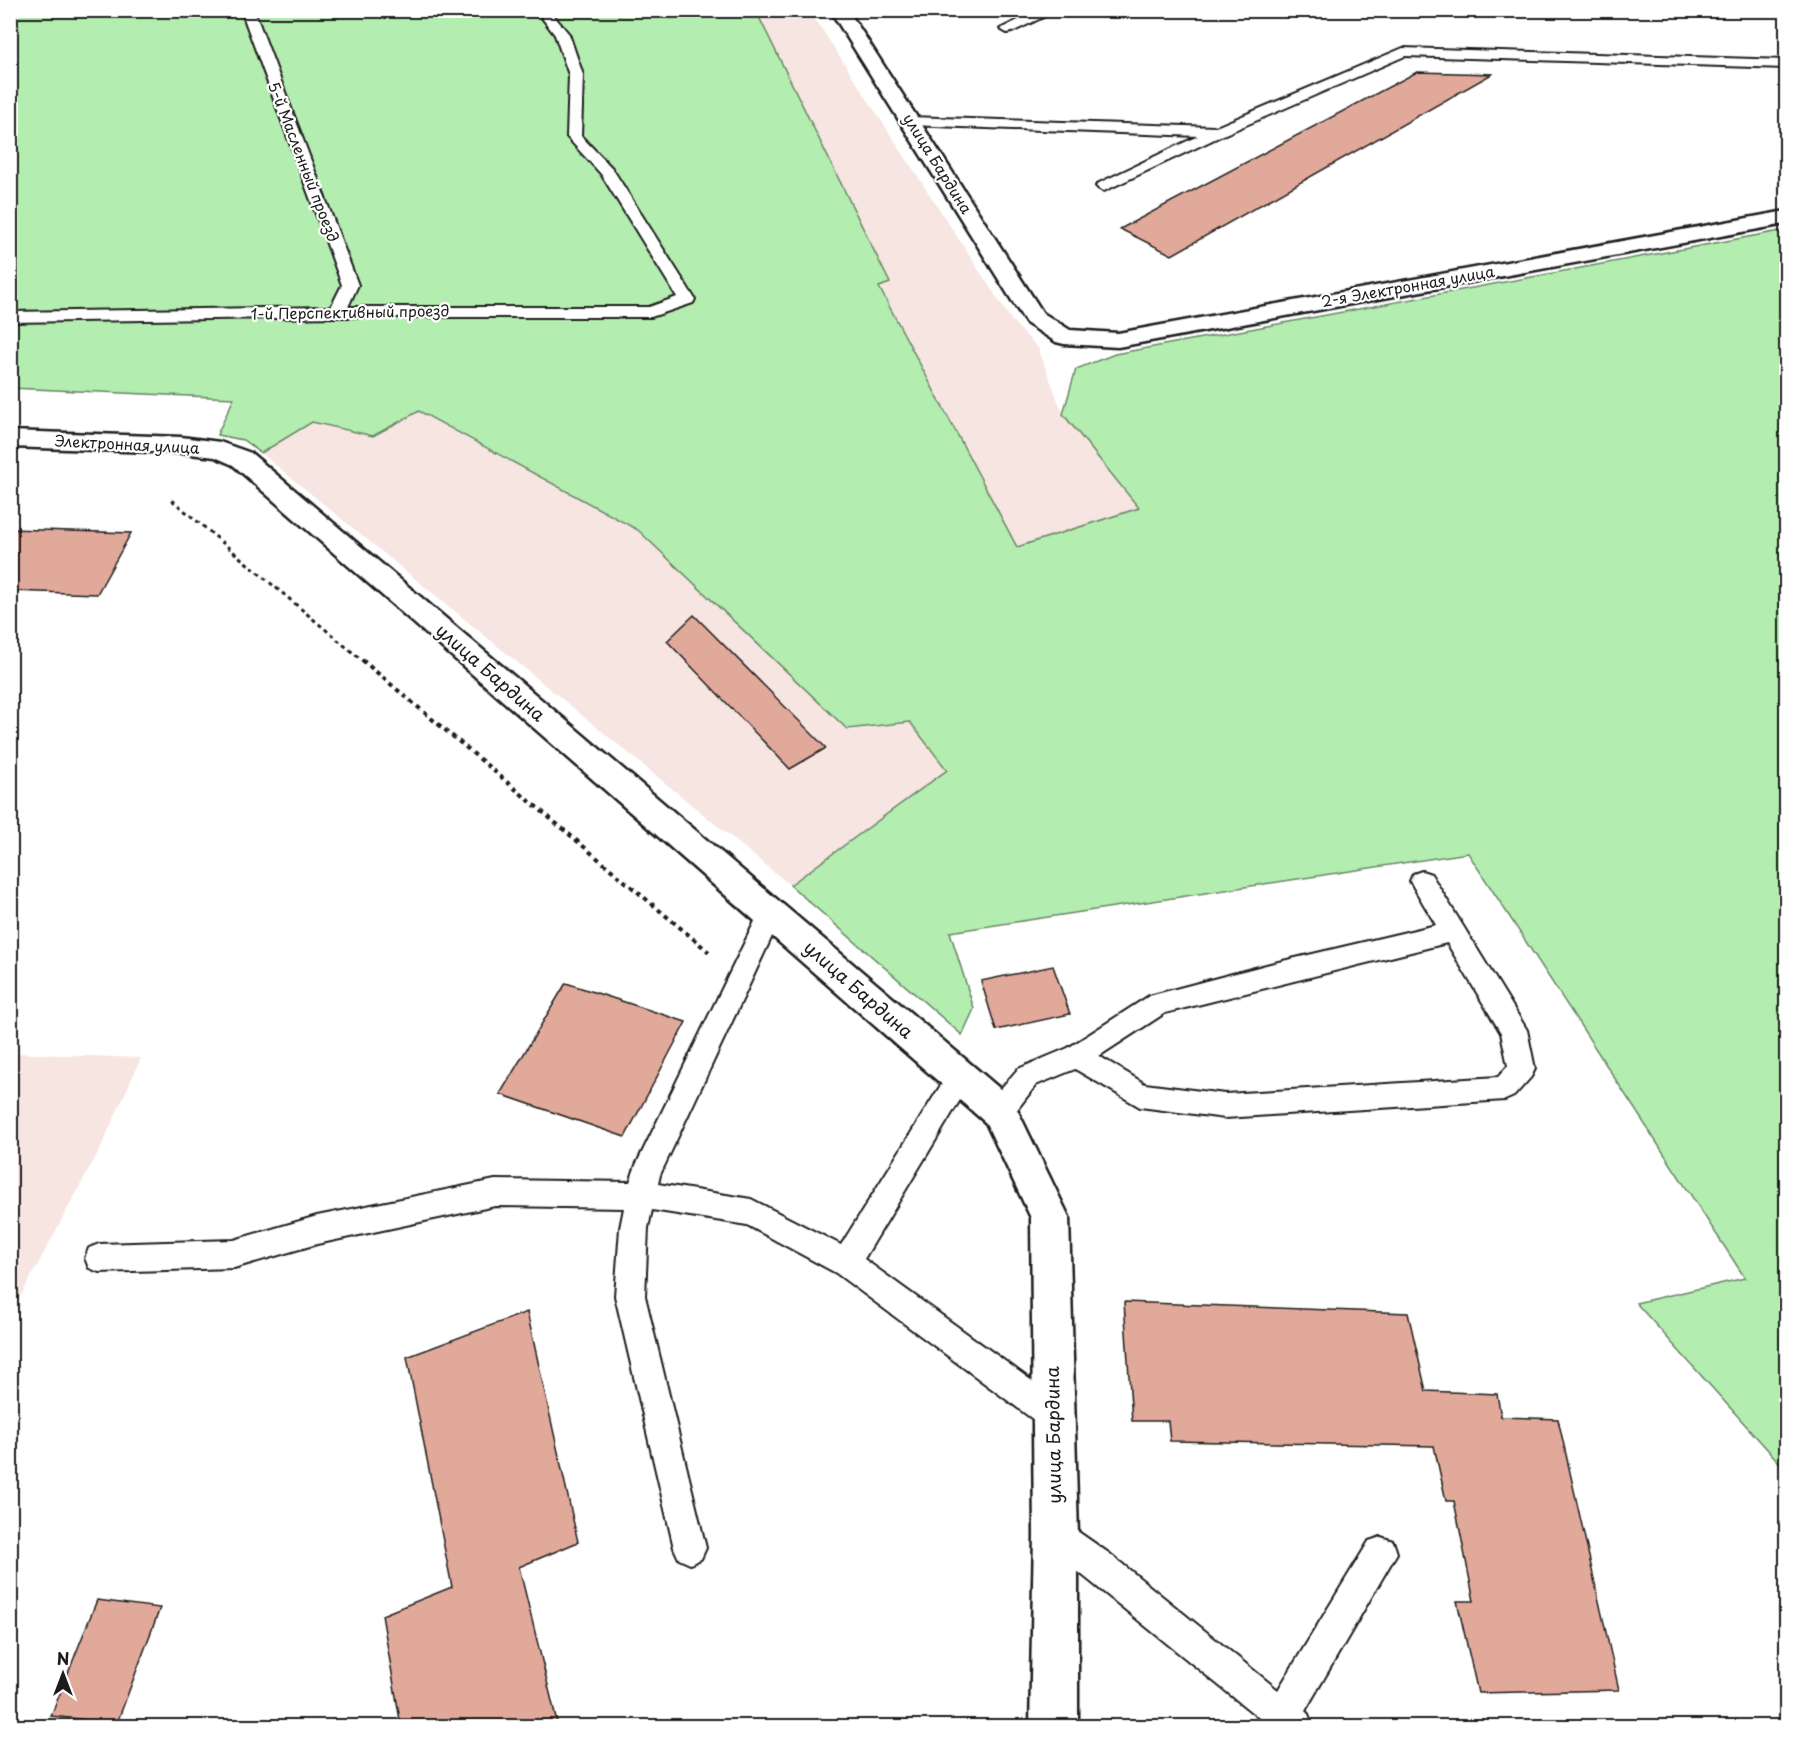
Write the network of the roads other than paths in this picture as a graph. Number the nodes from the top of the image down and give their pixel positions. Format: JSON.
{"nodes":[{"id":1,"x":247,"y":10,"type":"edge"},
{"id":2,"x":542,"y":10,"type":"edge"},
{"id":3,"x":839,"y":10,"type":"edge"},
{"id":4,"x":1052,"y":10,"type":"edge"},
{"id":5,"x":1007,"y":29,"type":"dead end"},
{"id":6,"x":1786,"y":64,"type":"edge"},
{"id":7,"x":909,"y":121,"type":"junction"},
{"id":8,"x":1218,"y":132,"type":"junction"},
{"id":9,"x":1104,"y":186,"type":"dead end"},
{"id":10,"x":1786,"y":218,"type":"edge"},
{"id":11,"x":337,"y":312,"type":"junction"},
{"id":12,"x":10,"y":317,"type":"edge"},
{"id":13,"x":1034,"y":318,"type":"joint"},
{"id":14,"x":10,"y":439,"type":"edge"},
{"id":15,"x":242,"y":459,"type":"joint"},
{"id":16,"x":1422,"y":881,"type":"dead end"},
{"id":17,"x":770,"y":915,"type":"junction"},
{"id":18,"x":1454,"y":931,"type":"junction"},
{"id":19,"x":1077,"y":1056,"type":"junction"},
{"id":20,"x":960,"y":1077,"type":"junction"},
{"id":21,"x":999,"y":1111,"type":"junction"},
{"id":22,"x":641,"y":1195,"type":"junction"},
{"id":23,"x":99,"y":1258,"type":"dead end"},
{"id":24,"x":846,"y":1263,"type":"junction"},
{"id":25,"x":1053,"y":1415,"type":"junction"},
{"id":26,"x":1056,"y":1534,"type":"junction"},
{"id":27,"x":690,"y":1548,"type":"dead end"},
{"id":28,"x":1381,"y":1553,"type":"dead end"},
{"id":29,"x":1289,"y":1720,"type":"edge"},
{"id":30,"x":1054,"y":1726,"type":"edge"}],
"edges":[{"from":1,"to":11,"type":"lane","name":"5-й Масленный проезд"},
{"from":2,"to":11,"type":"lane","name":"1-й Перспективный проезд"},
{"from":3,"to":7,"type":"street","name":"улица Бардина"},
{"from":4,"to":5,"type":"lane"},
{"from":6,"to":8,"type":"lane"},
{"from":7,"to":8,"type":"lane"},
{"from":7,"to":13,"type":"street","name":"улица Бардина"},
{"from":8,"to":9,"type":"lane"},
{"from":10,"to":13,"type":"street","name":"2-я Электронная улица"},
{"from":11,"to":12,"type":"lane","name":"1-й Перспективный проезд"},
{"from":14,"to":15,"type":"street","name":"Электронная улица"},
{"from":15,"to":17,"type":"street","name":"улица Бардина"},
{"from":16,"to":18,"type":"lane"},
{"from":17,"to":20,"type":"street","name":"улица Бардина"},
{"from":17,"to":22,"type":"lane"},
{"from":18,"to":19,"type":"lane"},
{"from":18,"to":19,"type":"lane"},
{"from":19,"to":21,"type":"lane"},
{"from":20,"to":21,"type":"street","name":"улица Бардина"},
{"from":20,"to":24,"type":"lane"},
{"from":21,"to":25,"type":"street","name":"улица Бардина"},
{"from":22,"to":23,"type":"lane"},
{"from":22,"to":24,"type":"lane"},
{"from":22,"to":27,"type":"lane"},
{"from":24,"to":25,"type":"lane"},
{"from":25,"to":26,"type":"street","name":"улица Бардина"},
{"from":26,"to":29,"type":"lane"},
{"from":26,"to":30,"type":"street","name":"улица Бардина"},
{"from":28,"to":29,"type":"lane"}]}
